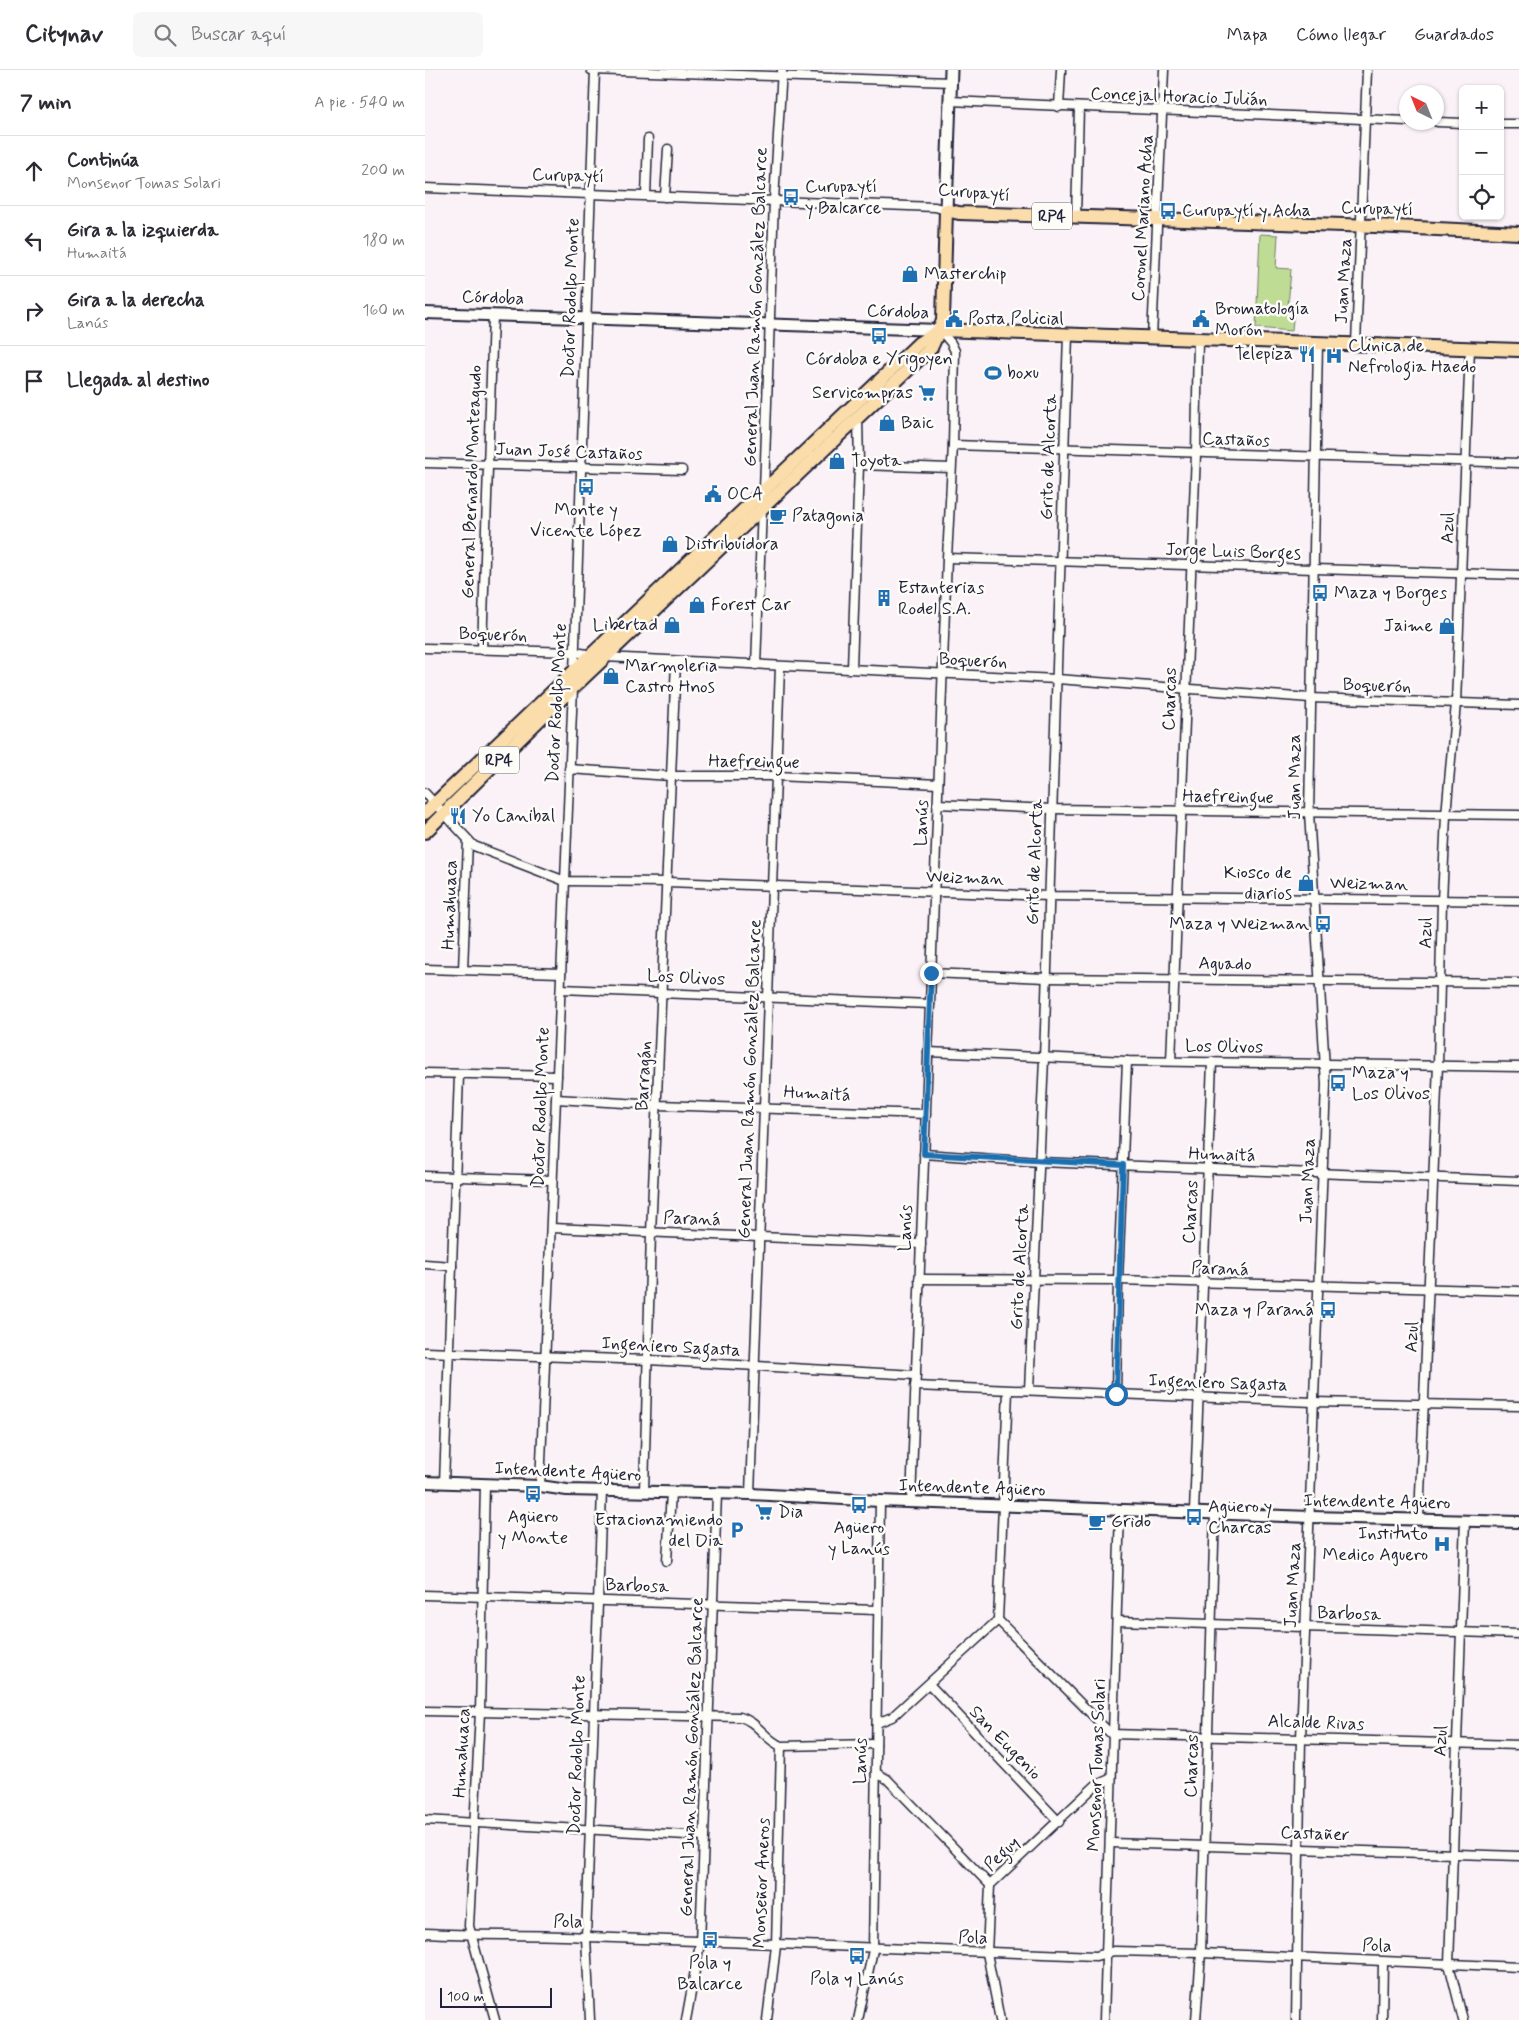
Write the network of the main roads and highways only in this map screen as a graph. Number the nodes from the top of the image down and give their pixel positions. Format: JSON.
{"nodes":[{"id":1,"x":951,"y":70,"type":"edge"},
{"id":2,"x":946,"y":210,"type":"junction"},
{"id":3,"x":1519,"y":233,"type":"edge"},
{"id":4,"x":940,"y":330,"type":"junction"},
{"id":5,"x":1519,"y":350,"type":"edge"},
{"id":6,"x":430,"y":808,"type":"edge"},
{"id":7,"x":425,"y":832,"type":"edge"}],
"edges":[{"from":1,"to":2,"type":"main road"},
{"from":2,"to":3,"type":"main road","name":"Curupaytí","number":"RP4"},
{"from":2,"to":4,"type":"main road","number":"RP4"},
{"from":4,"to":5,"type":"main road","name":"Córdoba"},
{"from":4,"to":6,"type":"main road","number":"RP4"},
{"from":4,"to":7,"type":"main road","number":"RP4"}]}
